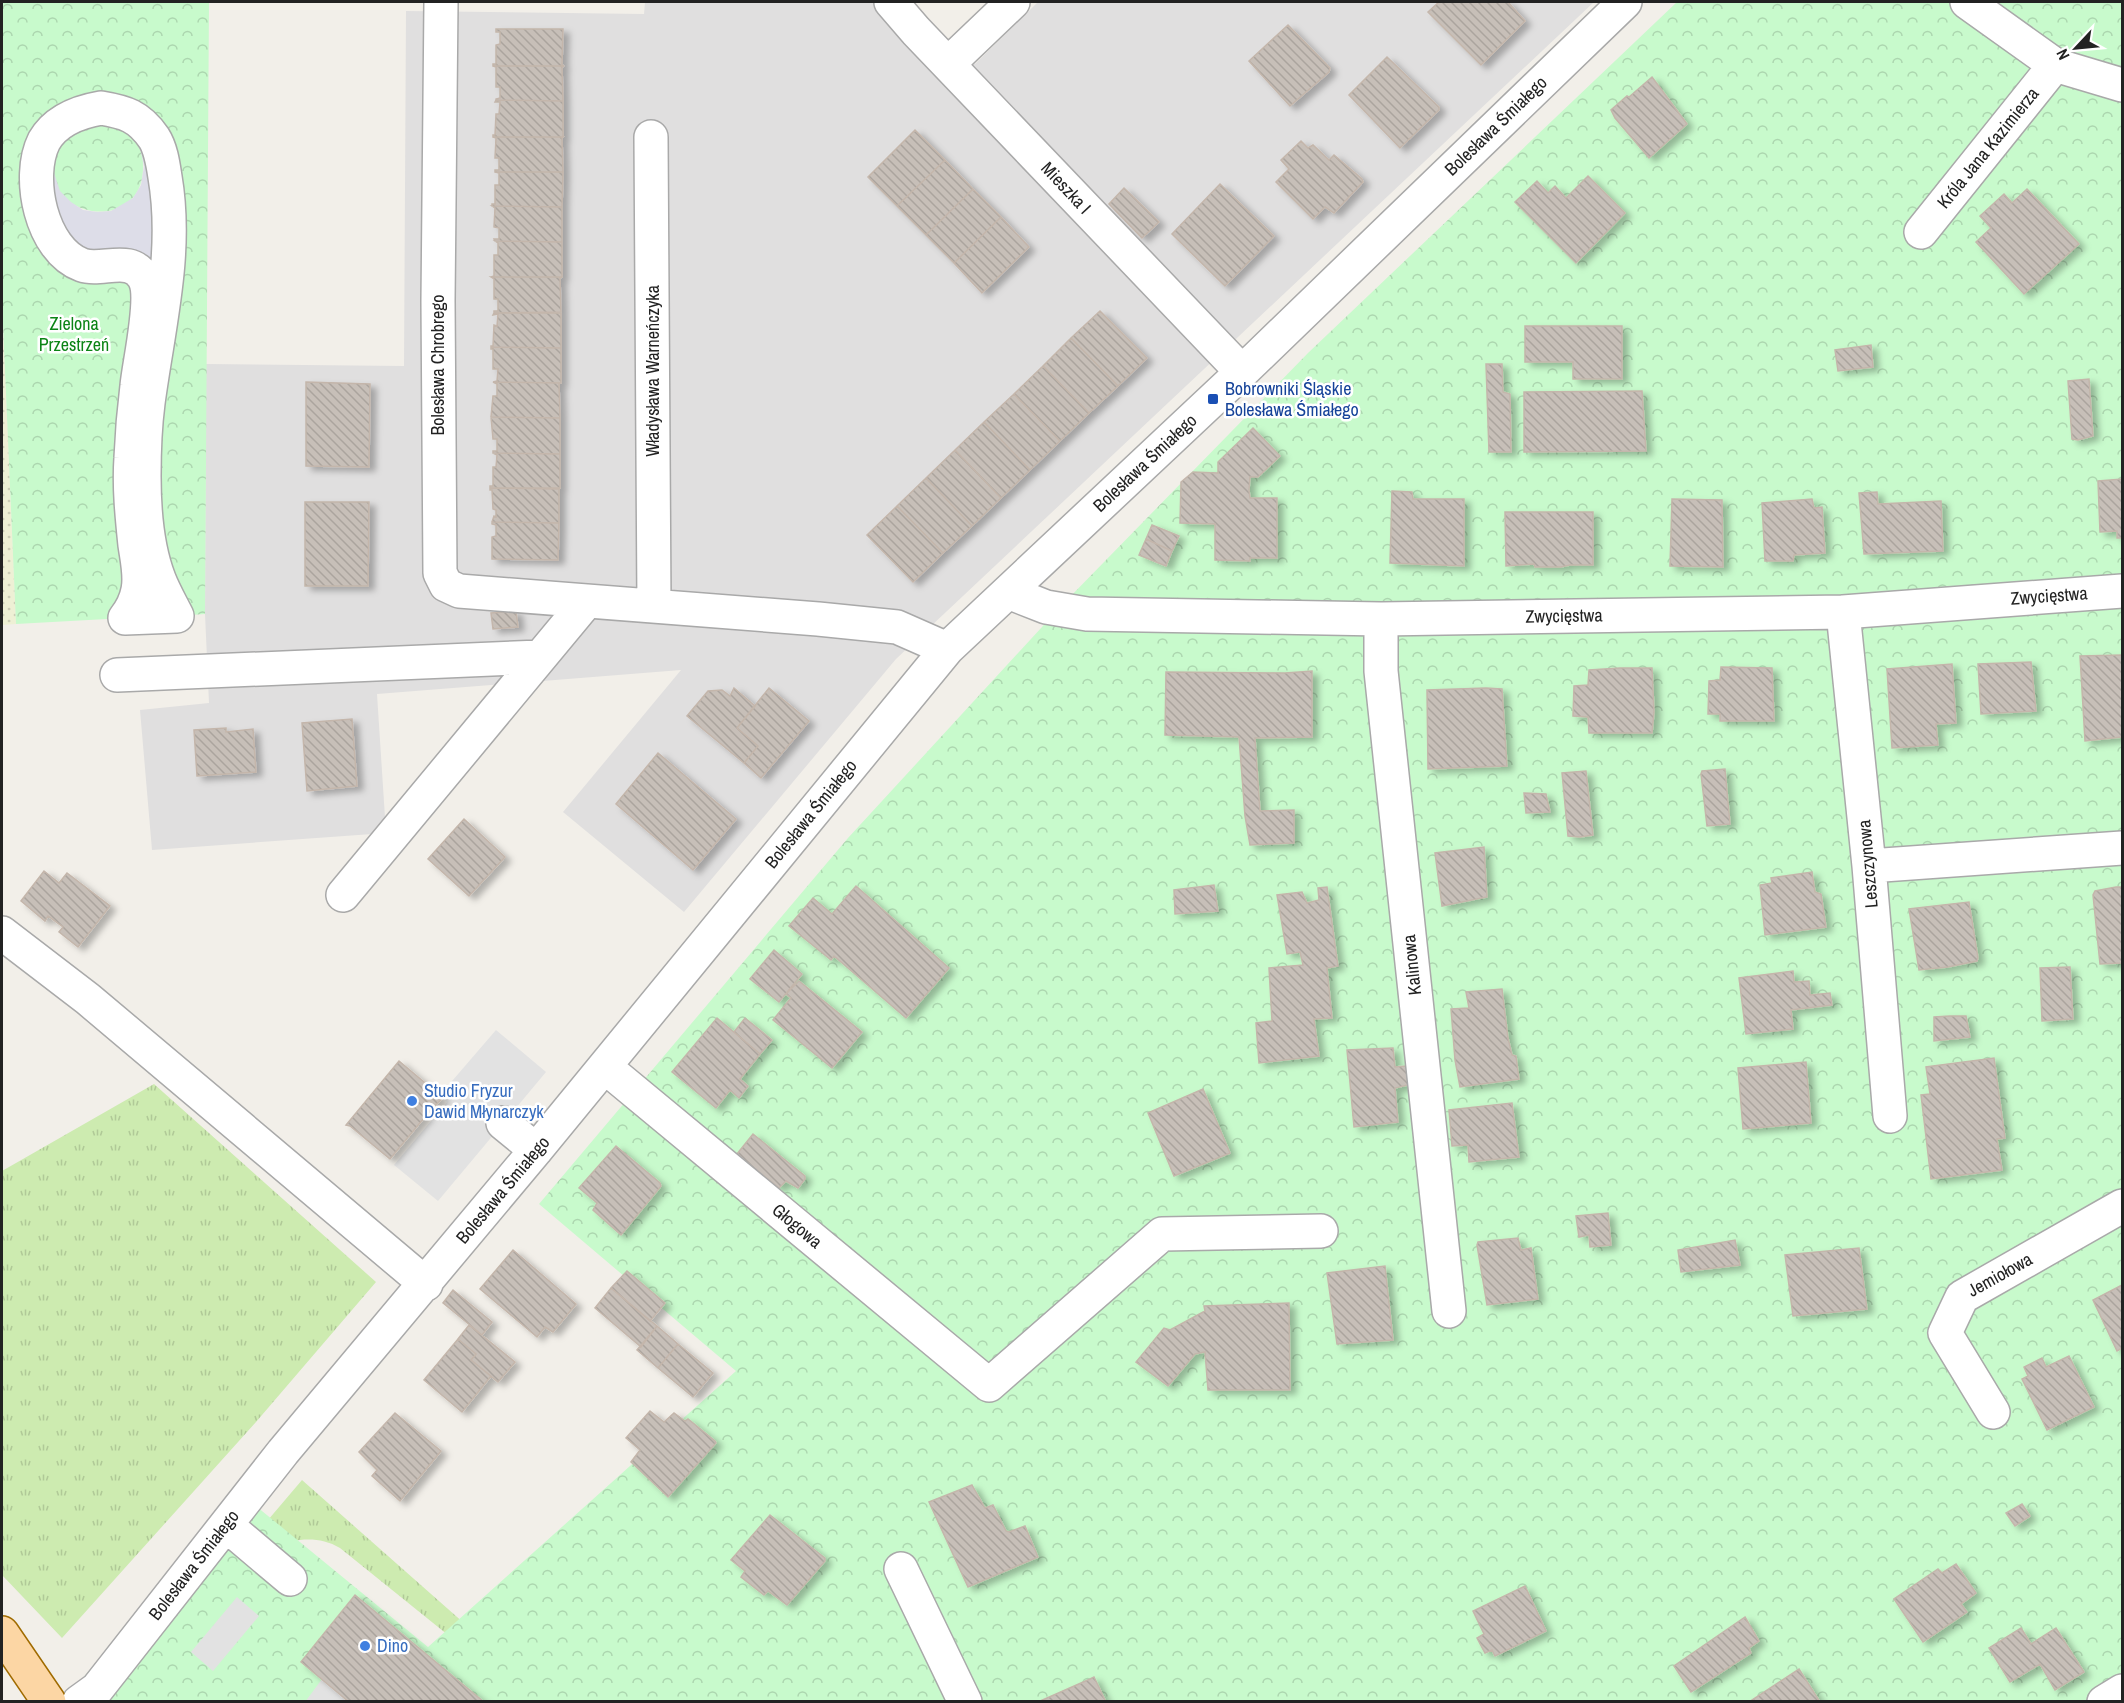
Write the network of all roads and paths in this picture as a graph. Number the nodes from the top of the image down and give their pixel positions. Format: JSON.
{"nodes":[{"id":1,"x":441,"y":2,"type":"edge"},
{"id":2,"x":891,"y":2,"type":"edge"},
{"id":3,"x":1013,"y":2,"type":"edge"},
{"id":4,"x":1625,"y":2,"type":"edge"},
{"id":5,"x":1966,"y":2,"type":"edge"},
{"id":6,"x":948,"y":64,"type":"junction"},
{"id":7,"x":2055,"y":65,"type":"junction"},
{"id":8,"x":2122,"y":85,"type":"edge"},
{"id":9,"x":651,"y":137,"type":"dead end"},
{"id":10,"x":1921,"y":232,"type":"dead end"},
{"id":11,"x":1242,"y":372,"type":"junction"},
{"id":12,"x":2122,"y":591,"type":"edge"},
{"id":13,"x":1008,"y":592,"type":"junction"},
{"id":14,"x":587,"y":601,"type":"junction"},
{"id":15,"x":654,"y":606,"type":"junction"},
{"id":16,"x":1843,"y":612,"type":"junction"},
{"id":17,"x":125,"y":618,"type":"joint"},
{"id":18,"x":1381,"y":619,"type":"junction"},
{"id":19,"x":947,"y":649,"type":"junction"},
{"id":20,"x":540,"y":657,"type":"junction"},
{"id":21,"x":117,"y":675,"type":"dead end"},
{"id":22,"x":2122,"y":849,"type":"edge"},
{"id":23,"x":1869,"y":866,"type":"junction"},
{"id":24,"x":343,"y":895,"type":"dead end"},
{"id":25,"x":2,"y":933,"type":"edge"},
{"id":26,"x":605,"y":1067,"type":"junction"},
{"id":27,"x":1890,"y":1116,"type":"dead end"},
{"id":28,"x":503,"y":1123,"type":"dead end"},
{"id":29,"x":536,"y":1150,"type":"junction"},
{"id":30,"x":2122,"y":1206,"type":"edge"},
{"id":31,"x":1321,"y":1231,"type":"dead end"},
{"id":32,"x":426,"y":1284,"type":"junction"},
{"id":33,"x":1449,"y":1311,"type":"dead end"},
{"id":34,"x":1994,"y":1412,"type":"dead end"},
{"id":35,"x":226,"y":1525,"type":"junction"},
{"id":36,"x":901,"y":1569,"type":"dead end"},
{"id":37,"x":290,"y":1579,"type":"dead end"},
{"id":38,"x":2,"y":1633,"type":"edge"},
{"id":39,"x":2122,"y":1691,"type":"edge"},
{"id":40,"x":100,"y":1697,"type":"edge"},
{"id":41,"x":49,"y":1701,"type":"edge"},
{"id":42,"x":965,"y":1701,"type":"edge"},
{"id":43,"x":2104,"y":1701,"type":"edge"}],
"edges":[{"from":1,"to":14,"type":"street","name":"Bolesława Chrobrego"},
{"from":2,"to":6,"type":"street","name":"Mieszka I"},
{"from":3,"to":6,"type":"street"},
{"from":4,"to":11,"type":"street","name":"Bolesława Śmiałego"},
{"from":5,"to":7,"type":"street"},
{"from":6,"to":11,"type":"street","name":"Mieszka I"},
{"from":7,"to":8,"type":"street"},
{"from":7,"to":10,"type":"street","name":"Króla Jana Kazimierza"},
{"from":9,"to":15,"type":"street","name":"Władysława Warneńczyka"},
{"from":11,"to":13,"type":"street","name":"Bolesława Śmiałego"},
{"from":12,"to":16,"type":"street","name":"Zwycięstwa"},
{"from":13,"to":18,"type":"street","name":"Zwycięstwa"},
{"from":13,"to":19,"type":"street","name":"Bolesława Śmiałego"},
{"from":14,"to":15,"type":"street","name":"Bolesława Chrobrego"},
{"from":14,"to":20,"type":"street"},
{"from":15,"to":19,"type":"street","name":"Bolesława Chrobrego"},
{"from":16,"to":18,"type":"street","name":"Zwycięstwa"},
{"from":16,"to":23,"type":"street","name":"Leszczynowa"},
{"from":17,"to":17,"type":"street"},
{"from":18,"to":33,"type":"street","name":"Kalinowa"},
{"from":19,"to":26,"type":"street","name":"Bolesława Śmiałego"},
{"from":20,"to":21,"type":"street"},
{"from":20,"to":24,"type":"street"},
{"from":22,"to":23,"type":"street"},
{"from":23,"to":27,"type":"street","name":"Leszczynowa"},
{"from":25,"to":32,"type":"street"},
{"from":26,"to":29,"type":"street","name":"Bolesława Śmiałego"},
{"from":26,"to":31,"type":"street","name":"Głogowa"},
{"from":28,"to":29,"type":"street"},
{"from":29,"to":32,"type":"street","name":"Bolesława Śmiałego"},
{"from":30,"to":34,"type":"street","name":"Jemiołowa"},
{"from":32,"to":35,"type":"street","name":"Bolesława Śmiałego"},
{"from":35,"to":37,"type":"street"},
{"from":35,"to":40,"type":"street","name":"Bolesława Śmiałego"},
{"from":36,"to":42,"type":"street"},
{"from":38,"to":41,"type":"main road"},
{"from":39,"to":43,"type":"street"}]}
